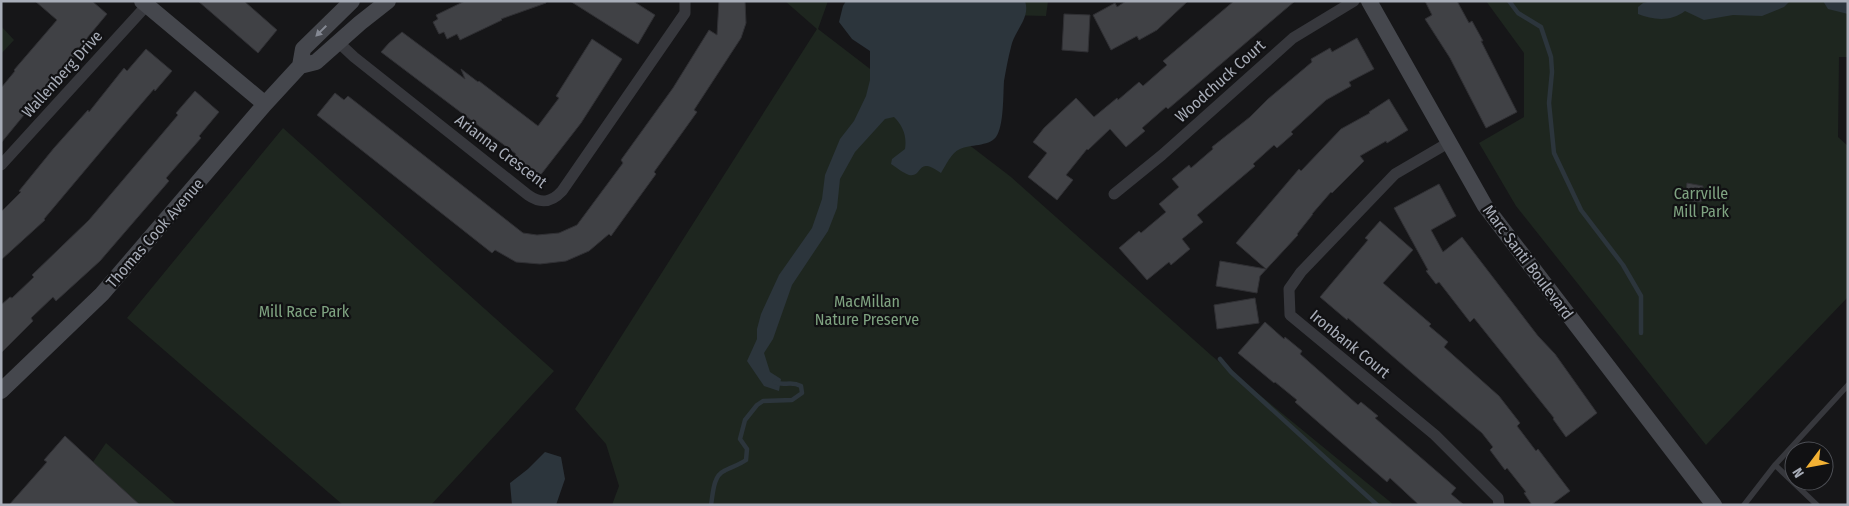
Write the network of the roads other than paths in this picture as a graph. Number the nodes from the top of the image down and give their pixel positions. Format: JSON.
{"nodes":[{"id":1,"x":352,"y":1,"type":"edge"},
{"id":2,"x":388,"y":1,"type":"edge"},
{"id":3,"x":685,"y":1,"type":"edge"},
{"id":4,"x":1354,"y":1,"type":"edge"},
{"id":5,"x":1369,"y":1,"type":"edge"},
{"id":6,"x":145,"y":3,"type":"edge"},
{"id":7,"x":338,"y":42,"type":"junction"},
{"id":8,"x":300,"y":66,"type":"junction"},
{"id":9,"x":265,"y":104,"type":"junction"},
{"id":10,"x":1448,"y":143,"type":"junction"},
{"id":11,"x":1,"y":165,"type":"edge"},
{"id":12,"x":1114,"y":194,"type":"dead end"},
{"id":13,"x":1848,"y":385,"type":"edge"},
{"id":14,"x":1,"y":391,"type":"edge"},
{"id":15,"x":1775,"y":465,"type":"junction"},
{"id":16,"x":1499,"y":505,"type":"edge"},
{"id":17,"x":1714,"y":505,"type":"edge"},
{"id":18,"x":1744,"y":505,"type":"edge"},
{"id":19,"x":1817,"y":505,"type":"edge"}],
"edges":[{"from":1,"to":8,"type":"street","name":"Thomas Cook Avenue","one_way":true},
{"from":2,"to":7,"type":"street","name":"Thomas Cook Avenue"},
{"from":3,"to":7,"type":"street","name":"Arianna Crescent"},
{"from":4,"to":12,"type":"street","name":"Woodchuck Court"},
{"from":5,"to":10,"type":"street","name":"Marc Santi Boulevard"},
{"from":6,"to":9,"type":"street"},
{"from":6,"to":11,"type":"street","name":"Wallenberg Drive"},
{"from":7,"to":8,"type":"street","name":"Thomas Cook Avenue"},
{"from":8,"to":9,"type":"street","name":"Thomas Cook Avenue"},
{"from":9,"to":14,"type":"street","name":"Thomas Cook Avenue"},
{"from":10,"to":16,"type":"street","name":"Ironbank Court"},
{"from":10,"to":17,"type":"street","name":"Marc Santi Boulevard"},
{"from":13,"to":15,"type":"lane"},
{"from":15,"to":18,"type":"lane"},
{"from":15,"to":19,"type":"lane"}]}
